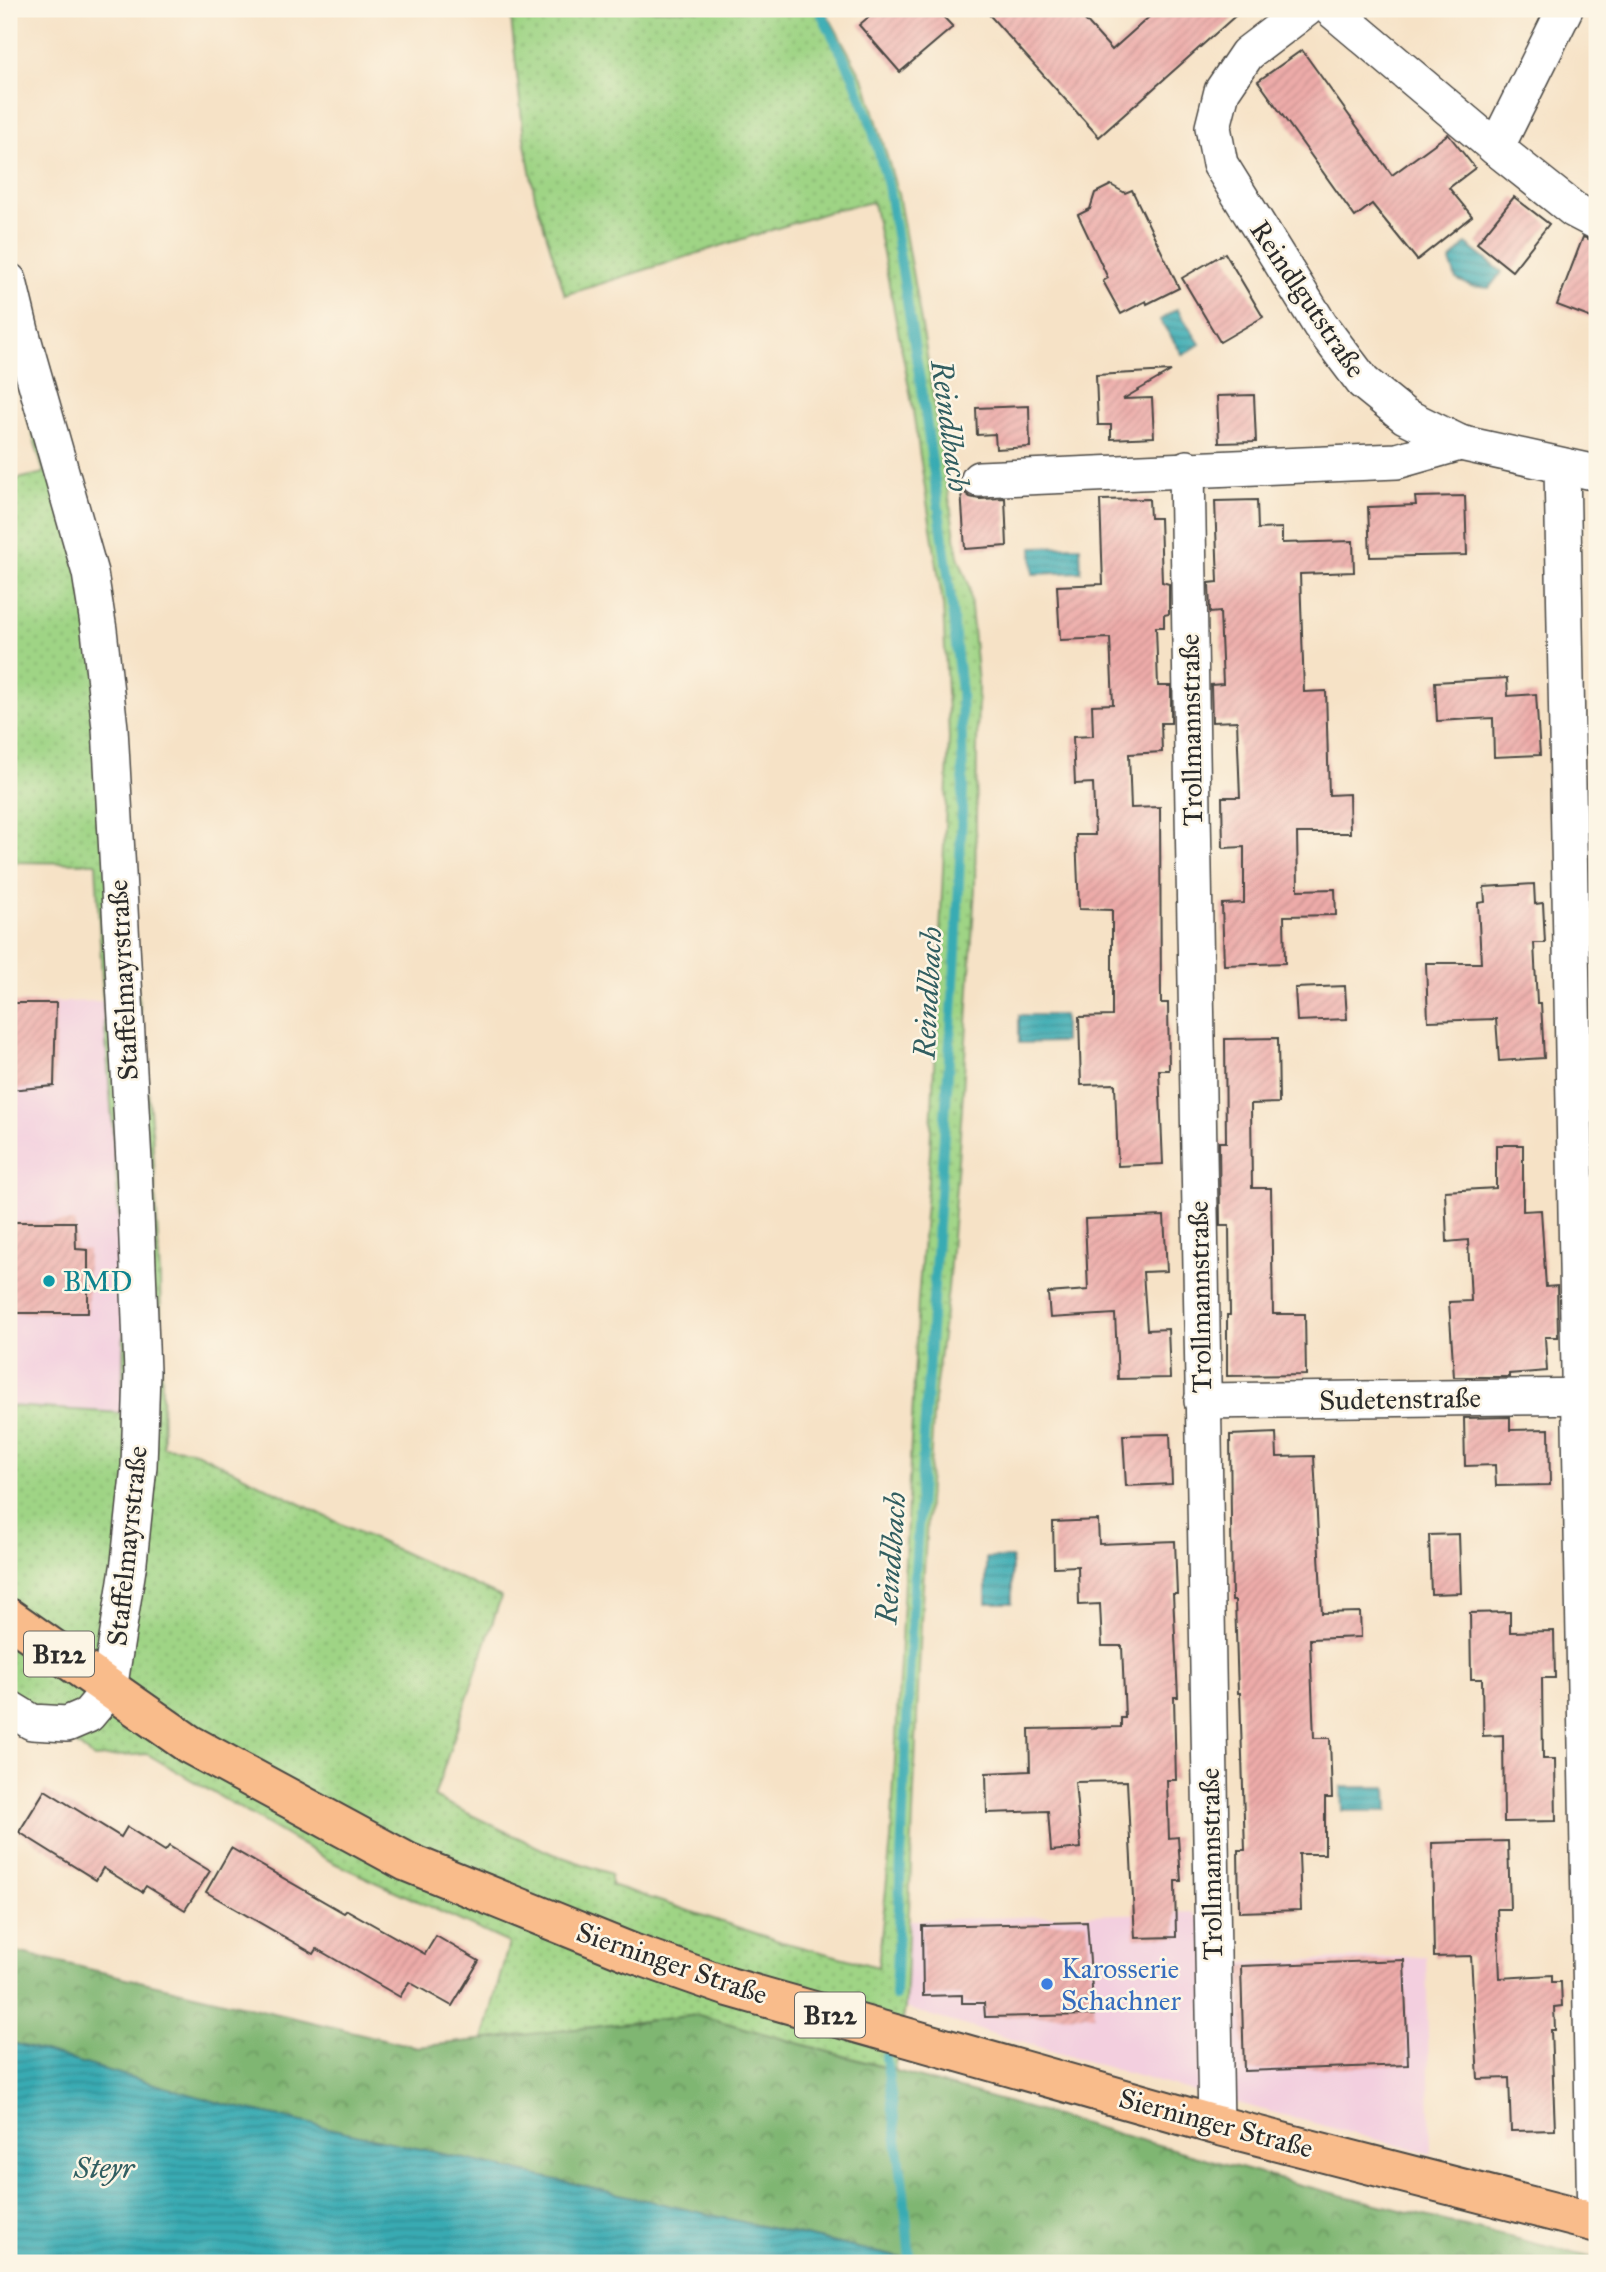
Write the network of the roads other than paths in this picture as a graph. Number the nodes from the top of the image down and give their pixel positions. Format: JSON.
{"nodes":[{"id":1,"x":1306,"y":9,"type":"edge"},
{"id":2,"x":1331,"y":9,"type":"edge"},
{"id":3,"x":1564,"y":9,"type":"edge"},
{"id":4,"x":1496,"y":148,"type":"junction"},
{"id":5,"x":1597,"y":222,"type":"edge"},
{"id":6,"x":9,"y":281,"type":"edge"},
{"id":7,"x":1460,"y":443,"type":"junction"},
{"id":8,"x":1562,"y":466,"type":"junction"},
{"id":9,"x":1187,"y":468,"type":"junction"},
{"id":10,"x":1597,"y":473,"type":"edge"},
{"id":11,"x":979,"y":478,"type":"dead end"},
{"id":12,"x":1588,"y":1396,"type":"edge"},
{"id":13,"x":1202,"y":1401,"type":"junction"},
{"id":14,"x":9,"y":1618,"type":"edge"},
{"id":15,"x":109,"y":1689,"type":"junction"},
{"id":16,"x":9,"y":1708,"type":"edge"},
{"id":17,"x":1216,"y":2125,"type":"junction"},
{"id":18,"x":1596,"y":2223,"type":"edge"}],
"edges":[{"from":1,"to":7,"type":"street","name":"Reindlgutstraße"},
{"from":2,"to":4,"type":"street"},
{"from":3,"to":4,"type":"street"},
{"from":4,"to":5,"type":"street"},
{"from":6,"to":15,"type":"street","name":"Staffelmayrstraße"},
{"from":7,"to":8,"type":"street","name":"Reindlgutstraße"},
{"from":7,"to":9,"type":"street"},
{"from":8,"to":10,"type":"street","name":"Reindlgutstraße"},
{"from":8,"to":12,"type":"street"},
{"from":9,"to":11,"type":"street"},
{"from":9,"to":13,"type":"street","name":"Trollmannstraße"},
{"from":12,"to":13,"type":"street","name":"Sudetenstraße"},
{"from":12,"to":18,"type":"street"},
{"from":13,"to":17,"type":"street","name":"Trollmannstraße"},
{"from":14,"to":15,"type":"main road","name":"Sierninger Straße","number":"B122"},
{"from":15,"to":16,"type":"street"},
{"from":15,"to":17,"type":"main road","name":"Sierninger Straße","number":"B122"},
{"from":17,"to":18,"type":"main road","name":"Sierninger Straße","number":"B122"}]}
